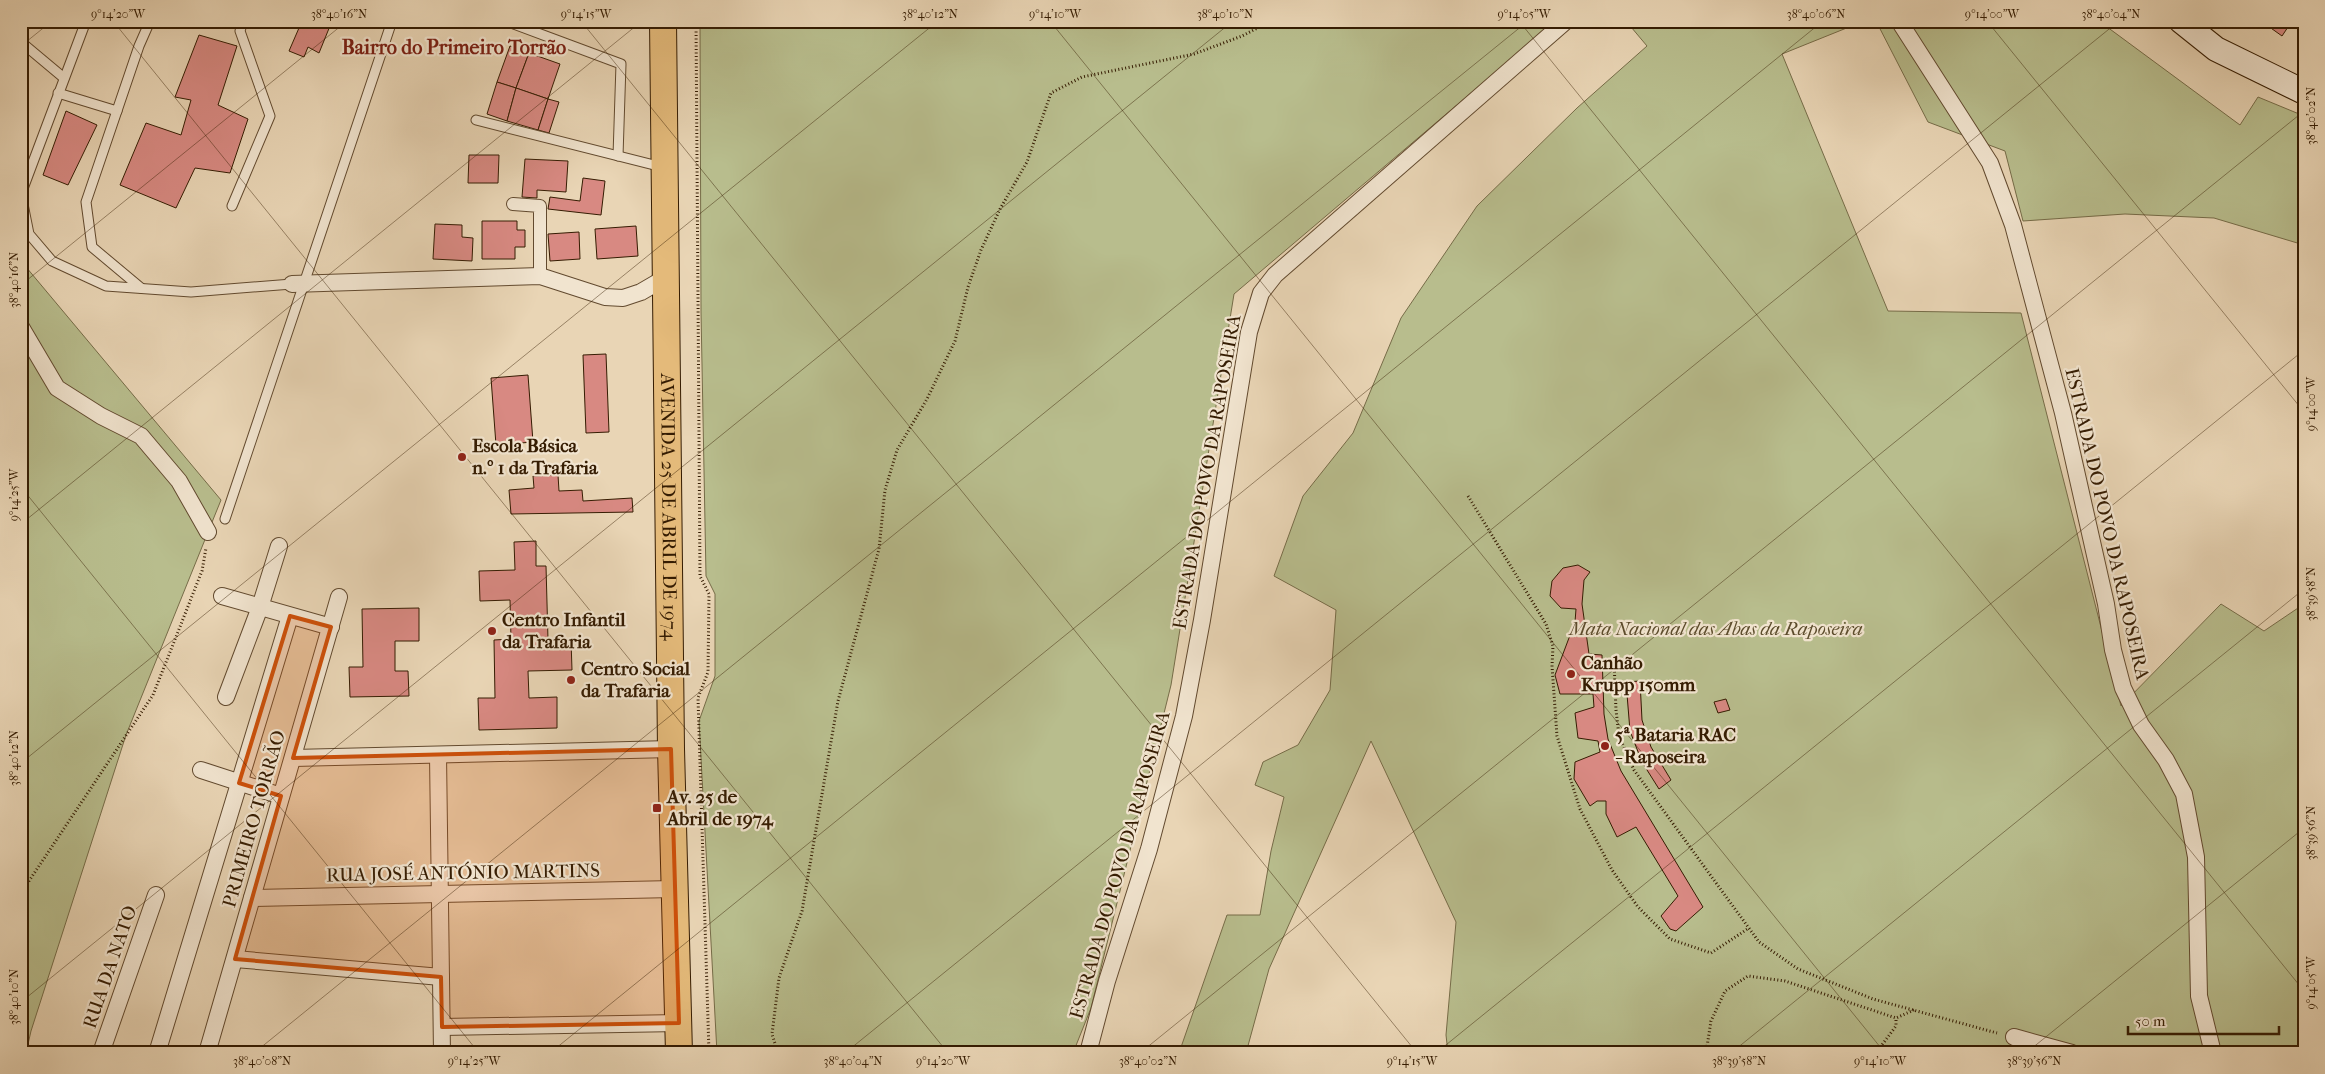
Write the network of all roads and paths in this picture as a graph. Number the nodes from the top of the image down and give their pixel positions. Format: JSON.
{"nodes":[{"id":1,"x":86,"y":21,"type":"edge"},
{"id":2,"x":150,"y":21,"type":"edge"},
{"id":3,"x":244,"y":21,"type":"edge"},
{"id":4,"x":392,"y":21,"type":"edge"},
{"id":5,"x":508,"y":21,"type":"edge"},
{"id":6,"x":663,"y":21,"type":"edge"},
{"id":7,"x":696,"y":21,"type":"edge"},
{"id":8,"x":1271,"y":21,"type":"edge"},
{"id":9,"x":1566,"y":21,"type":"edge"},
{"id":10,"x":1899,"y":21,"type":"edge"},
{"id":11,"x":2181,"y":21,"type":"edge"},
{"id":12,"x":21,"y":42,"type":"edge"},
{"id":13,"x":64,"y":78,"type":"junction"},
{"id":14,"x":2304,"y":92,"type":"edge"},
{"id":15,"x":58,"y":93,"type":"junction"},
{"id":16,"x":117,"y":111,"type":"junction"},
{"id":17,"x":476,"y":120,"type":"dead end"},
{"id":18,"x":618,"y":156,"type":"junction"},
{"id":19,"x":664,"y":167,"type":"junction"},
{"id":20,"x":513,"y":204,"type":"dead end"},
{"id":21,"x":232,"y":206,"type":"dead end"},
{"id":22,"x":540,"y":276,"type":"junction"},
{"id":23,"x":665,"y":278,"type":"junction"},
{"id":24,"x":298,"y":284,"type":"junction"},
{"id":25,"x":142,"y":288,"type":"junction"},
{"id":26,"x":21,"y":327,"type":"edge"},
{"id":27,"x":1468,"y":496,"type":"dead end"},
{"id":28,"x":225,"y":520,"type":"dead end"},
{"id":29,"x":208,"y":532,"type":"joint"},
{"id":30,"x":279,"y":546,"type":"dead end"},
{"id":31,"x":222,"y":596,"type":"dead end"},
{"id":32,"x":339,"y":597,"type":"dead end"},
{"id":33,"x":260,"y":607,"type":"junction"},
{"id":34,"x":290,"y":616,"type":"junction"},
{"id":35,"x":330,"y":627,"type":"junction"},
{"id":36,"x":1614,"y":661,"type":"dead end"},
{"id":37,"x":226,"y":696,"type":"dead end"},
{"id":38,"x":670,"y":749,"type":"junction"},
{"id":39,"x":438,"y":755,"type":"junction"},
{"id":40,"x":292,"y":758,"type":"junction"},
{"id":41,"x":202,"y":770,"type":"dead end"},
{"id":42,"x":239,"y":783,"type":"junction"},
{"id":43,"x":281,"y":796,"type":"junction"},
{"id":44,"x":674,"y":888,"type":"junction"},
{"id":45,"x":21,"y":893,"type":"edge"},
{"id":46,"x":440,"y":894,"type":"junction"},
{"id":47,"x":156,"y":895,"type":"dead end"},
{"id":48,"x":252,"y":898,"type":"junction"},
{"id":49,"x":1749,"y":928,"type":"junction"},
{"id":50,"x":235,"y":959,"type":"junction"},
{"id":51,"x":441,"y":977,"type":"junction"},
{"id":52,"x":1915,"y":1010,"type":"junction"},
{"id":53,"x":1896,"y":1018,"type":"junction"},
{"id":54,"x":679,"y":1023,"type":"junction"},
{"id":55,"x":442,"y":1027,"type":"junction"},
{"id":56,"x":2014,"y":1037,"type":"joint"},
{"id":57,"x":101,"y":1053,"type":"edge"},
{"id":58,"x":157,"y":1053,"type":"edge"},
{"id":59,"x":207,"y":1053,"type":"edge"},
{"id":60,"x":442,"y":1053,"type":"edge"},
{"id":61,"x":680,"y":1053,"type":"edge"},
{"id":62,"x":709,"y":1053,"type":"edge"},
{"id":63,"x":778,"y":1053,"type":"edge"},
{"id":64,"x":1088,"y":1053,"type":"edge"},
{"id":65,"x":1706,"y":1053,"type":"edge"},
{"id":66,"x":1876,"y":1053,"type":"edge"},
{"id":67,"x":2072,"y":1053,"type":"edge"},
{"id":68,"x":2213,"y":1053,"type":"edge"}],
"edges":[{"from":1,"to":13,"type":"lane"},
{"from":2,"to":16,"type":"lane"},
{"from":3,"to":21,"type":"lane"},
{"from":4,"to":24,"type":"lane"},
{"from":5,"to":18,"type":"lane"},
{"from":6,"to":19,"type":"main road","name":"AVENIDA 25 DE ABRIL DE 1974"},
{"from":7,"to":62,"type":"path"},
{"from":8,"to":63,"type":"path"},
{"from":9,"to":64,"type":"street","name":"ESTRADA DO POVO DA RAPOSEIRA"},
{"from":10,"to":68,"type":"street","name":"ESTRADA DO POVO DA RAPOSEIRA"},
{"from":11,"to":14,"type":"main road"},
{"from":12,"to":13,"type":"lane"},
{"from":13,"to":15,"type":"lane"},
{"from":15,"to":16,"type":"lane"},
{"from":15,"to":25,"type":"lane"},
{"from":16,"to":25,"type":"lane"},
{"from":17,"to":18,"type":"lane"},
{"from":18,"to":19,"type":"lane"},
{"from":19,"to":23,"type":"main road","name":"AVENIDA 25 DE ABRIL DE 1974"},
{"from":20,"to":22,"type":"street"},
{"from":22,"to":23,"type":"street"},
{"from":22,"to":24,"type":"street"},
{"from":23,"to":38,"type":"main road","name":"AVENIDA 25 DE ABRIL DE 1974"},
{"from":24,"to":25,"type":"lane"},
{"from":24,"to":28,"type":"lane"},
{"from":26,"to":29,"type":"street"},
{"from":27,"to":49,"type":"path"},
{"from":29,"to":45,"type":"path"},
{"from":30,"to":33,"type":"street"},
{"from":31,"to":33,"type":"street"},
{"from":32,"to":35,"type":"street","name":"PRIMEIRO TORRÃO"},
{"from":33,"to":34,"type":"street"},
{"from":33,"to":37,"type":"street"},
{"from":34,"to":35,"type":"street"},
{"from":34,"to":42,"type":"street","name":"PRIMEIRO TORRÃO"},
{"from":35,"to":40,"type":"street","name":"PRIMEIRO TORRÃO"},
{"from":36,"to":49,"type":"path"},
{"from":38,"to":39,"type":"street"},
{"from":38,"to":44,"type":"main road","name":"AVENIDA 25 DE ABRIL DE 1974"},
{"from":39,"to":40,"type":"street"},
{"from":39,"to":46,"type":"street"},
{"from":40,"to":43,"type":"street","name":"PRIMEIRO TORRÃO"},
{"from":41,"to":42,"type":"street"},
{"from":42,"to":43,"type":"street"},
{"from":42,"to":58,"type":"street","name":"PRIMEIRO TORRÃO"},
{"from":43,"to":48,"type":"street","name":"PRIMEIRO TORRÃO"},
{"from":44,"to":46,"type":"street","name":"RUA JOSÉ ANTÓNIO MARTINS"},
{"from":44,"to":54,"type":"main road","name":"AVENIDA 25 DE ABRIL DE 1974"},
{"from":46,"to":48,"type":"street","name":"RUA JOSÉ ANTÓNIO MARTINS"},
{"from":46,"to":51,"type":"street"},
{"from":47,"to":57,"type":"street","name":"RUA DA NATO"},
{"from":48,"to":50,"type":"street","name":"PRIMEIRO TORRÃO"},
{"from":49,"to":52,"type":"path"},
{"from":50,"to":51,"type":"street"},
{"from":50,"to":59,"type":"street","name":"PRIMEIRO TORRÃO"},
{"from":51,"to":55,"type":"street"},
{"from":52,"to":53,"type":"path"},
{"from":52,"to":56,"type":"path"},
{"from":53,"to":65,"type":"path"},
{"from":53,"to":66,"type":"path"},
{"from":54,"to":55,"type":"street"},
{"from":54,"to":61,"type":"main road","name":"AVENIDA 25 DE ABRIL DE 1974"},
{"from":55,"to":60,"type":"street"},
{"from":56,"to":67,"type":"street"}]}
